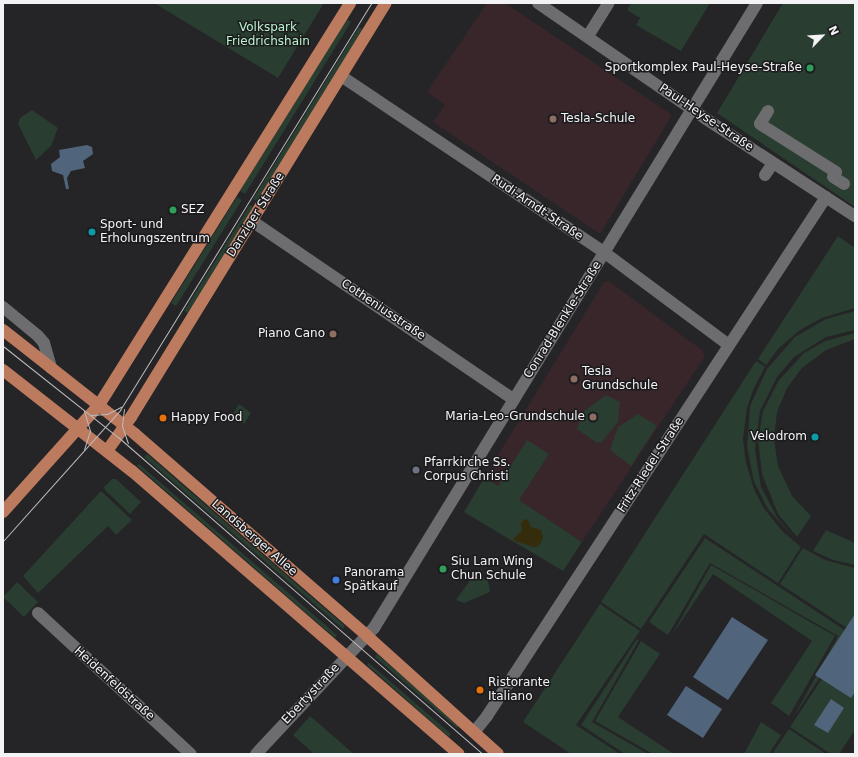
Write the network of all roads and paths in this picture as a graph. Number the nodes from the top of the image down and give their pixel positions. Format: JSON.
{"nodes":[{"id":1,"x":350,"y":3,"type":"edge"},
{"id":2,"x":386,"y":3,"type":"edge"},
{"id":3,"x":538,"y":3,"type":"edge"},
{"id":4,"x":609,"y":3,"type":"edge"},
{"id":5,"x":757,"y":3,"type":"edge"},
{"id":6,"x":588,"y":36,"type":"junction"},
{"id":7,"x":340,"y":76,"type":"junction"},
{"id":8,"x":691,"y":109,"type":"junction"},
{"id":9,"x":768,"y":110,"type":"dead end"},
{"id":10,"x":773,"y":163,"type":"junction"},
{"id":11,"x":764,"y":175,"type":"dead end"},
{"id":12,"x":844,"y":184,"type":"dead end"},
{"id":13,"x":826,"y":197,"type":"junction"},
{"id":14,"x":855,"y":216,"type":"edge"},
{"id":15,"x":252,"y":221,"type":"junction"},
{"id":16,"x":605,"y":253,"type":"junction"},
{"id":17,"x":3,"y":307,"type":"edge"},
{"id":18,"x":3,"y":330,"type":"edge"},
{"id":19,"x":729,"y":345,"type":"junction"},
{"id":20,"x":51,"y":368,"type":"junction"},
{"id":21,"x":3,"y":370,"type":"edge"},
{"id":22,"x":514,"y":400,"type":"junction"},
{"id":23,"x":99,"y":406,"type":"junction"},
{"id":24,"x":126,"y":426,"type":"junction"},
{"id":25,"x":78,"y":430,"type":"junction"},
{"id":26,"x":107,"y":451,"type":"junction"},
{"id":27,"x":3,"y":512,"type":"edge"},
{"id":28,"x":38,"y":613,"type":"dead end"},
{"id":29,"x":368,"y":636,"type":"junction"},
{"id":30,"x":347,"y":657,"type":"junction"},
{"id":31,"x":475,"y":731,"type":"junction"},
{"id":32,"x":191,"y":754,"type":"edge"},
{"id":33,"x":256,"y":754,"type":"edge"},
{"id":34,"x":459,"y":754,"type":"edge"},
{"id":35,"x":498,"y":754,"type":"edge"}],
"edges":[{"from":1,"to":23,"type":"main road"},
{"from":2,"to":7,"type":"main road","name":"Danziger Straße"},
{"from":3,"to":6,"type":"street","name":"Paul-Heyse-Straße"},
{"from":4,"to":6,"type":"street"},
{"from":5,"to":8,"type":"street","name":"Conrad-Blenkle-Straße"},
{"from":6,"to":8,"type":"street","name":"Paul-Heyse-Straße"},
{"from":7,"to":15,"type":"main road","name":"Danziger Straße"},
{"from":7,"to":16,"type":"street","name":"Rudi-Arndt-Straße"},
{"from":8,"to":10,"type":"street","name":"Paul-Heyse-Straße"},
{"from":8,"to":16,"type":"street","name":"Conrad-Blenkle-Straße"},
{"from":9,"to":12,"type":"street"},
{"from":10,"to":11,"type":"street"},
{"from":10,"to":13,"type":"street","name":"Paul-Heyse-Straße"},
{"from":13,"to":14,"type":"street","name":"Paul-Heyse-Straße"},
{"from":13,"to":19,"type":"street","name":"Fritz-Riedel-Straße"},
{"from":15,"to":22,"type":"street","name":"Cotheniusstraße"},
{"from":15,"to":24,"type":"main road","name":"Danziger Straße"},
{"from":16,"to":19,"type":"street","name":"Rudi-Arndt-Straße"},
{"from":16,"to":22,"type":"street","name":"Conrad-Blenkle-Straße"},
{"from":17,"to":20,"type":"street"},
{"from":18,"to":20,"type":"main road","name":"Landsberger Allee"},
{"from":19,"to":31,"type":"street","name":"Fritz-Riedel-Straße"},
{"from":20,"to":23,"type":"main road","name":"Landsberger Allee"},
{"from":21,"to":25,"type":"main road"},
{"from":22,"to":29,"type":"street","name":"Conrad-Blenkle-Straße"},
{"from":23,"to":24,"type":"main road","name":"Landsberger Allee"},
{"from":23,"to":25,"type":"main road"},
{"from":24,"to":26,"type":"main road","name":"Danziger Straße"},
{"from":24,"to":29,"type":"main road","name":"Landsberger Allee"},
{"from":25,"to":26,"type":"main road"},
{"from":25,"to":27,"type":"main road"},
{"from":26,"to":30,"type":"main road"},
{"from":28,"to":32,"type":"street","name":"Heidenfeldstraße"},
{"from":29,"to":30,"type":"street","name":"Ebertystraße"},
{"from":29,"to":31,"type":"main road","name":"Landsberger Allee"},
{"from":30,"to":33,"type":"street","name":"Ebertystraße"},
{"from":30,"to":34,"type":"main road"},
{"from":31,"to":35,"type":"main road","name":"Landsberger Allee"}]}
